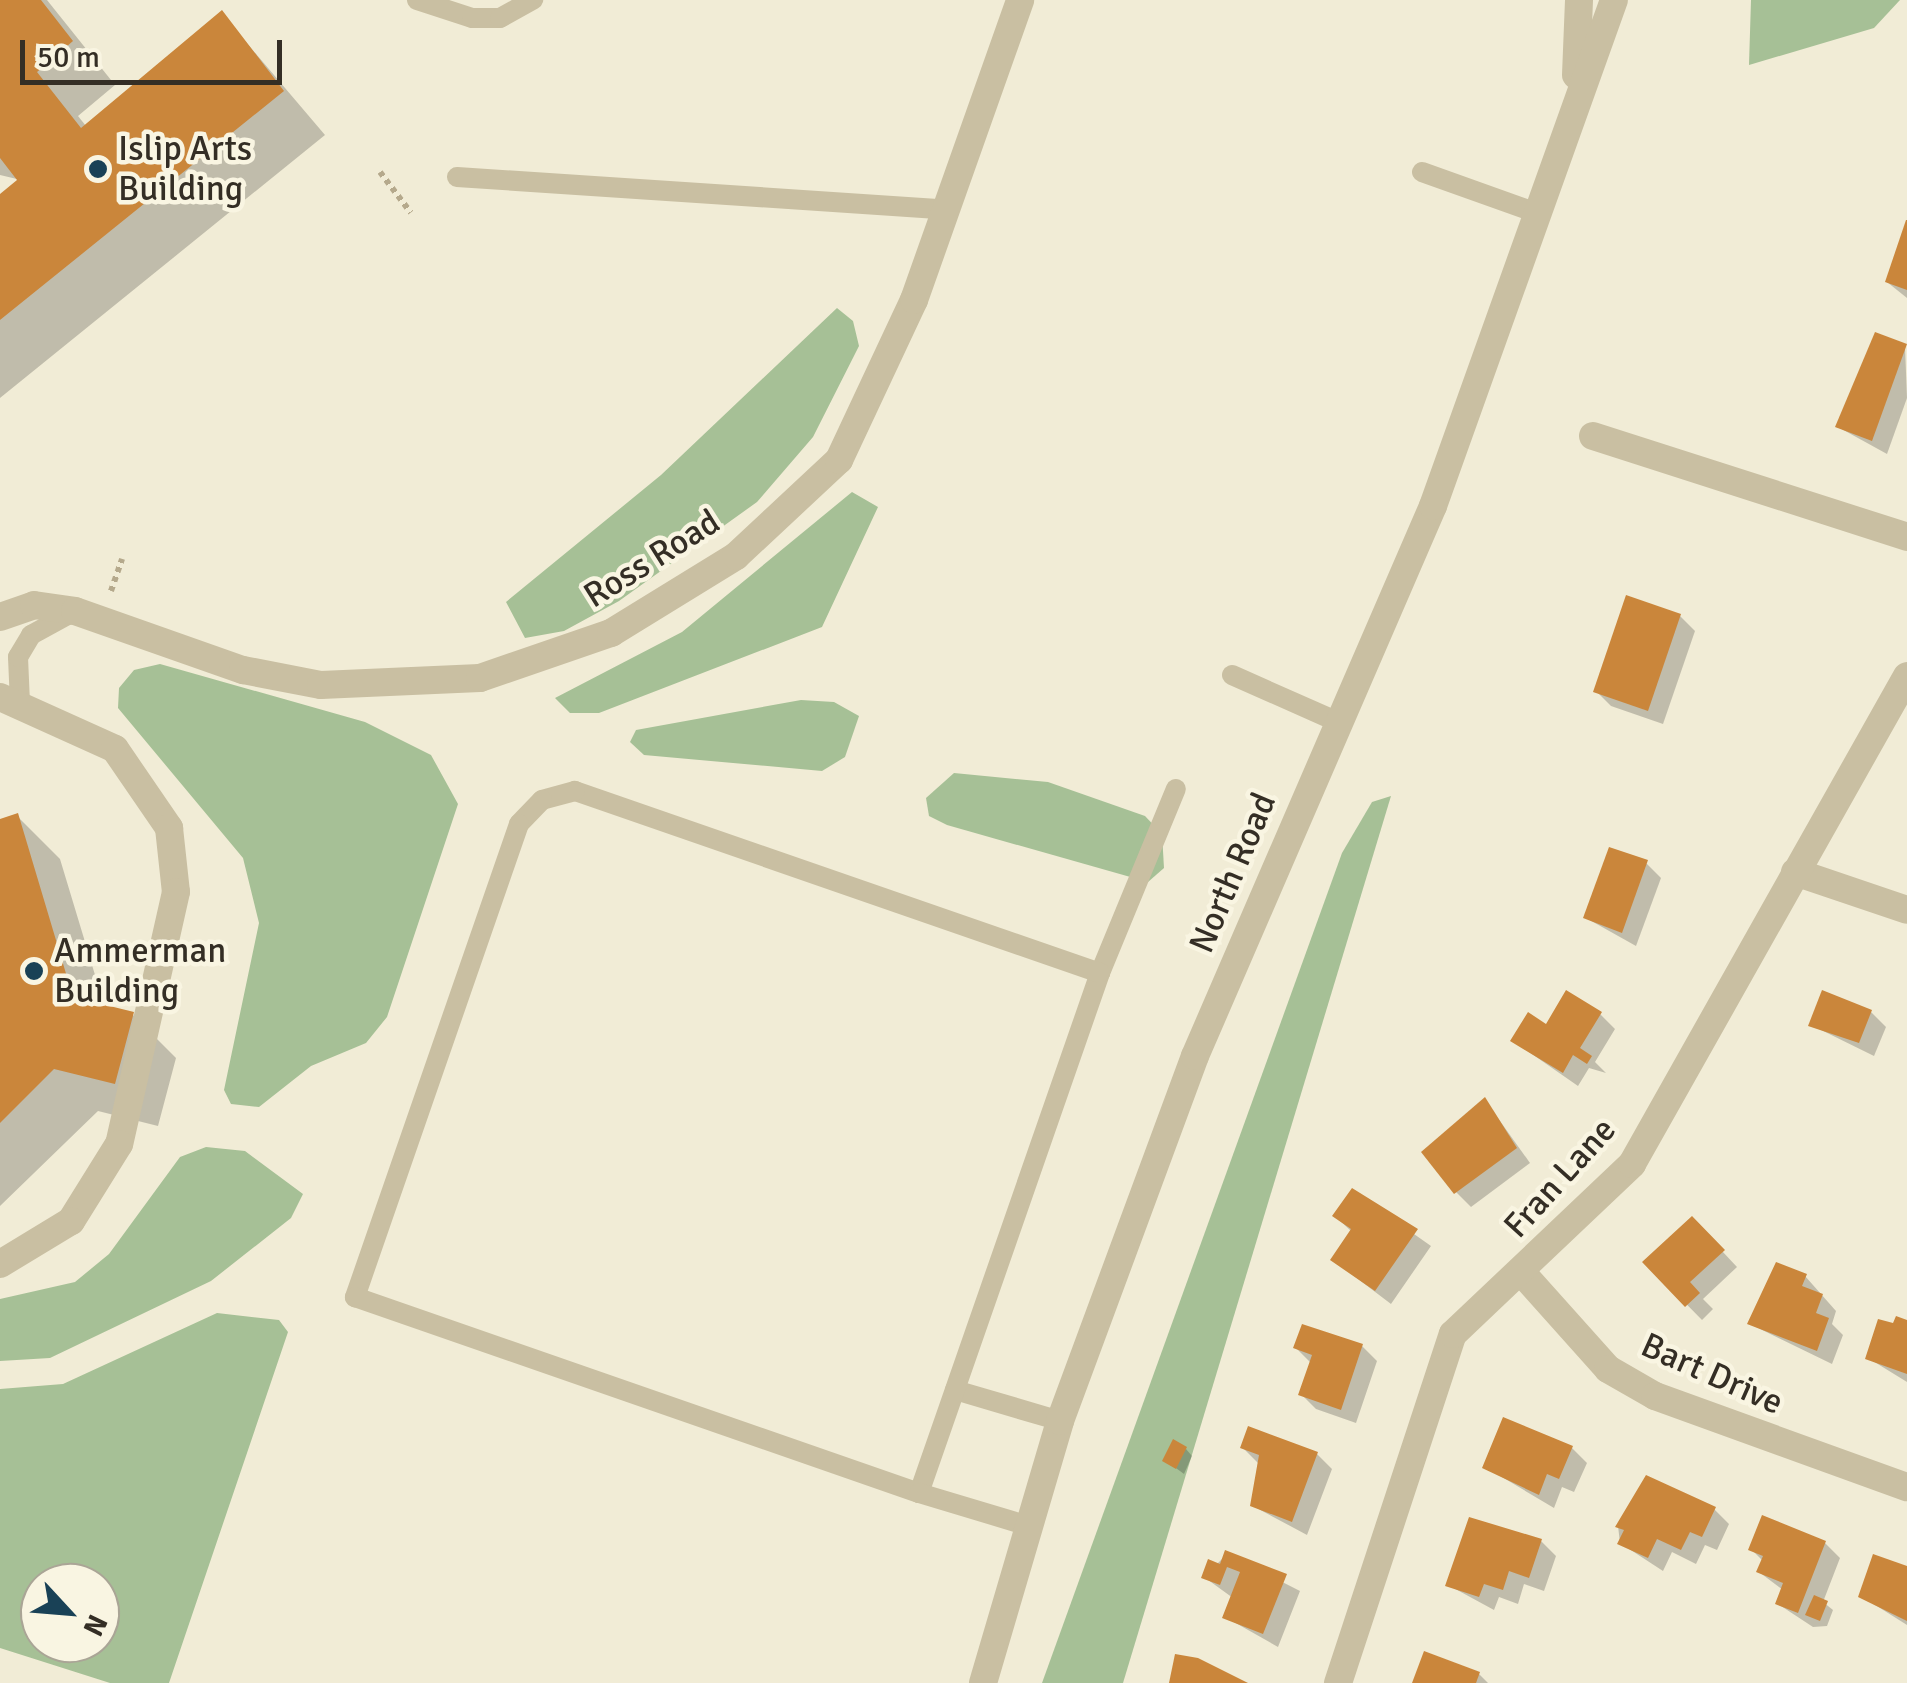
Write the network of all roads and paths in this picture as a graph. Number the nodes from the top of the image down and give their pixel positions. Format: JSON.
{"nodes":[{"id":1,"x":418,"y":0,"type":"edge"},
{"id":2,"x":533,"y":0,"type":"edge"},
{"id":3,"x":1020,"y":0,"type":"edge"},
{"id":4,"x":1579,"y":0,"type":"edge"},
{"id":5,"x":1614,"y":0,"type":"edge"},
{"id":6,"x":1575,"y":102,"type":"junction"},
{"id":7,"x":380,"y":172,"type":"dead end"},
{"id":8,"x":1422,"y":172,"type":"dead end"},
{"id":9,"x":457,"y":177,"type":"dead end"},
{"id":10,"x":945,"y":209,"type":"junction"},
{"id":11,"x":411,"y":213,"type":"dead end"},
{"id":12,"x":1537,"y":213,"type":"junction"},
{"id":13,"x":1593,"y":436,"type":"dead end"},
{"id":14,"x":1907,"y":537,"type":"edge"},
{"id":15,"x":122,"y":559,"type":"dead end"},
{"id":16,"x":108,"y":600,"type":"dead end"},
{"id":17,"x":74,"y":611,"type":"junction"},
{"id":18,"x":0,"y":617,"type":"edge"},
{"id":19,"x":1232,"y":675,"type":"dead end"},
{"id":20,"x":1907,"y":676,"type":"edge"},
{"id":21,"x":10,"y":700,"type":"edge"},
{"id":22,"x":1338,"y":722,"type":"junction"},
{"id":23,"x":1176,"y":789,"type":"dead end"},
{"id":24,"x":1795,"y":872,"type":"junction"},
{"id":25,"x":1907,"y":910,"type":"edge"},
{"id":26,"x":1100,"y":973,"type":"junction"},
{"id":27,"x":0,"y":1264,"type":"edge"},
{"id":28,"x":1524,"y":1275,"type":"junction"},
{"id":29,"x":955,"y":1390,"type":"junction"},
{"id":30,"x":1060,"y":1421,"type":"junction"},
{"id":31,"x":1907,"y":1487,"type":"edge"},
{"id":32,"x":919,"y":1492,"type":"junction"},
{"id":33,"x":1026,"y":1526,"type":"junction"},
{"id":34,"x":983,"y":1683,"type":"edge"},
{"id":35,"x":1338,"y":1683,"type":"edge"}],
"edges":[{"from":1,"to":2,"type":"lane"},
{"from":3,"to":10,"type":"street","name":"Ross Road"},
{"from":4,"to":6,"type":"street","name":"North Road"},
{"from":5,"to":6,"type":"street","name":"North Road"},
{"from":6,"to":12,"type":"street","name":"North Road"},
{"from":7,"to":11,"type":"path"},
{"from":8,"to":12,"type":"lane"},
{"from":9,"to":10,"type":"lane"},
{"from":10,"to":17,"type":"street","name":"Ross Road"},
{"from":12,"to":22,"type":"street","name":"North Road"},
{"from":13,"to":14,"type":"street"},
{"from":15,"to":16,"type":"path"},
{"from":17,"to":18,"type":"street","name":"Ross Road"},
{"from":17,"to":21,"type":"lane"},
{"from":19,"to":22,"type":"lane"},
{"from":20,"to":24,"type":"street","name":"Fran Lane"},
{"from":21,"to":27,"type":"street"},
{"from":22,"to":30,"type":"street","name":"North Road"},
{"from":23,"to":26,"type":"lane"},
{"from":24,"to":25,"type":"street"},
{"from":24,"to":28,"type":"street","name":"Fran Lane"},
{"from":26,"to":29,"type":"lane"},
{"from":26,"to":32,"type":"lane"},
{"from":28,"to":31,"type":"street","name":"Bart Drive"},
{"from":28,"to":35,"type":"street","name":"Fran Lane"},
{"from":29,"to":30,"type":"lane"},
{"from":29,"to":32,"type":"lane"},
{"from":30,"to":33,"type":"street","name":"North Road"},
{"from":32,"to":33,"type":"lane"},
{"from":33,"to":34,"type":"street","name":"North Road"}]}
